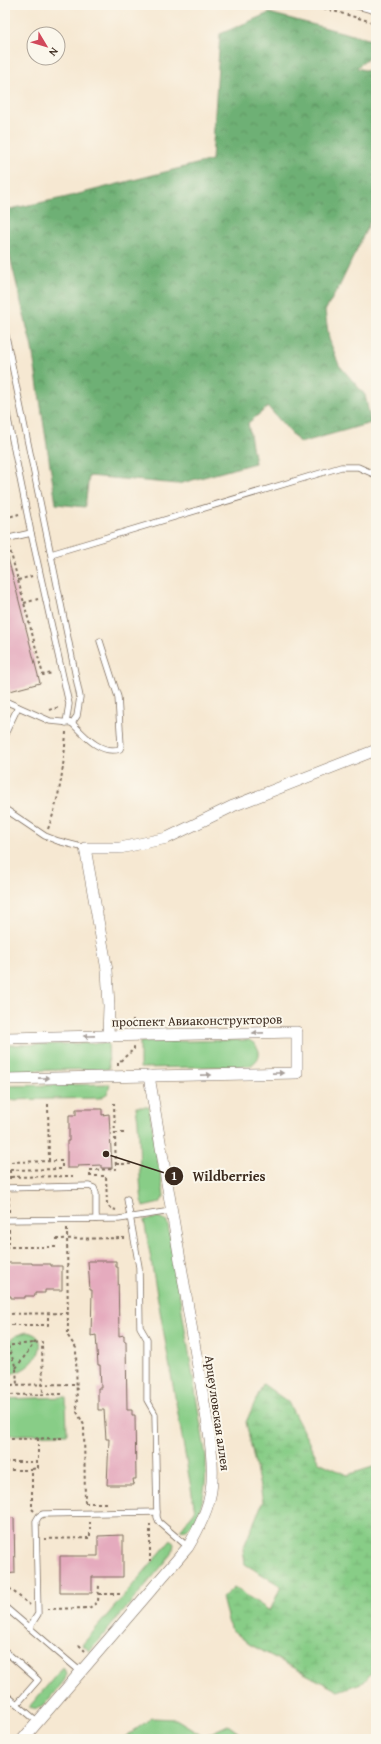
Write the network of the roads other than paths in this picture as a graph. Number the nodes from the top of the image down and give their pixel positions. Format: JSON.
{"nodes":[{"id":1,"x":354,"y":5,"type":"edge"},
{"id":2,"x":376,"y":12,"type":"edge"},
{"id":3,"x":5,"y":331,"type":"edge"},
{"id":4,"x":5,"y":404,"type":"edge"},
{"id":5,"x":376,"y":475,"type":"edge"},
{"id":6,"x":31,"y":533,"type":"junction"},
{"id":7,"x":6,"y":539,"type":"edge"},
{"id":8,"x":51,"y":554,"type":"junction"},
{"id":9,"x":100,"y":641,"type":"dead end"},
{"id":10,"x":5,"y":701,"type":"edge"},
{"id":11,"x":18,"y":707,"type":"junction"},
{"id":12,"x":69,"y":723,"type":"junction"},
{"id":13,"x":5,"y":734,"type":"edge"},
{"id":14,"x":376,"y":750,"type":"edge"},
{"id":15,"x":5,"y":809,"type":"edge"},
{"id":16,"x":85,"y":848,"type":"junction"},
{"id":17,"x":108,"y":1036,"type":"junction"},
{"id":18,"x":5,"y":1038,"type":"edge"},
{"id":19,"x":149,"y":1076,"type":"junction"},
{"id":20,"x":5,"y":1079,"type":"edge"},
{"id":21,"x":5,"y":1188,"type":"edge"},
{"id":22,"x":126,"y":1199,"type":"dead end"},
{"id":23,"x":171,"y":1211,"type":"junction"},
{"id":24,"x":130,"y":1218,"type":"junction"},
{"id":25,"x":96,"y":1219,"type":"junction"},
{"id":26,"x":5,"y":1220,"type":"edge"},
{"id":27,"x":157,"y":1512,"type":"junction"},
{"id":28,"x":188,"y":1546,"type":"junction"},
{"id":29,"x":5,"y":1607,"type":"edge"},
{"id":30,"x":29,"y":1628,"type":"junction"},
{"id":31,"x":5,"y":1651,"type":"edge"},
{"id":32,"x":81,"y":1672,"type":"junction"},
{"id":33,"x":5,"y":1694,"type":"edge"},
{"id":34,"x":17,"y":1704,"type":"junction"},
{"id":35,"x":38,"y":1722,"type":"junction"},
{"id":36,"x":23,"y":1739,"type":"edge"}],
"edges":[{"from":1,"to":2,"type":"lane"},
{"from":3,"to":8,"type":"lane"},
{"from":4,"to":6,"type":"lane"},
{"from":5,"to":8,"type":"lane"},
{"from":6,"to":7,"type":"lane"},
{"from":6,"to":12,"type":"lane"},
{"from":8,"to":12,"type":"lane"},
{"from":9,"to":12,"type":"lane"},
{"from":10,"to":11,"type":"lane"},
{"from":11,"to":12,"type":"lane"},
{"from":11,"to":13,"type":"lane"},
{"from":14,"to":16,"type":"street"},
{"from":15,"to":16,"type":"lane"},
{"from":16,"to":17,"type":"street"},
{"from":17,"to":18,"type":"street","name":"проспект Авиаконструкторов","one_way":true},
{"from":19,"to":17,"type":"street","name":"проспект Авиаконструкторов","one_way":true},
{"from":20,"to":19,"type":"street","name":"проспект Авиаконструкторов","one_way":true},
{"from":19,"to":23,"type":"street","name":"Арцеуловская аллея"},
{"from":21,"to":25,"type":"lane"},
{"from":22,"to":24,"type":"lane"},
{"from":23,"to":24,"type":"lane"},
{"from":23,"to":28,"type":"street","name":"Арцеуловская аллея"},
{"from":24,"to":25,"type":"lane"},
{"from":24,"to":27,"type":"lane"},
{"from":25,"to":26,"type":"lane"},
{"from":27,"to":28,"type":"lane"},
{"from":27,"to":30,"type":"lane"},
{"from":28,"to":32,"type":"street","name":"Арцеуловская аллея"},
{"from":29,"to":30,"type":"lane"},
{"from":30,"to":32,"type":"lane"},
{"from":31,"to":34,"type":"lane"},
{"from":32,"to":35,"type":"street","name":"Арцеуловская аллея"},
{"from":33,"to":34,"type":"lane"},
{"from":34,"to":35,"type":"lane"},
{"from":35,"to":36,"type":"street","name":"Арцеуловская аллея"}]}
